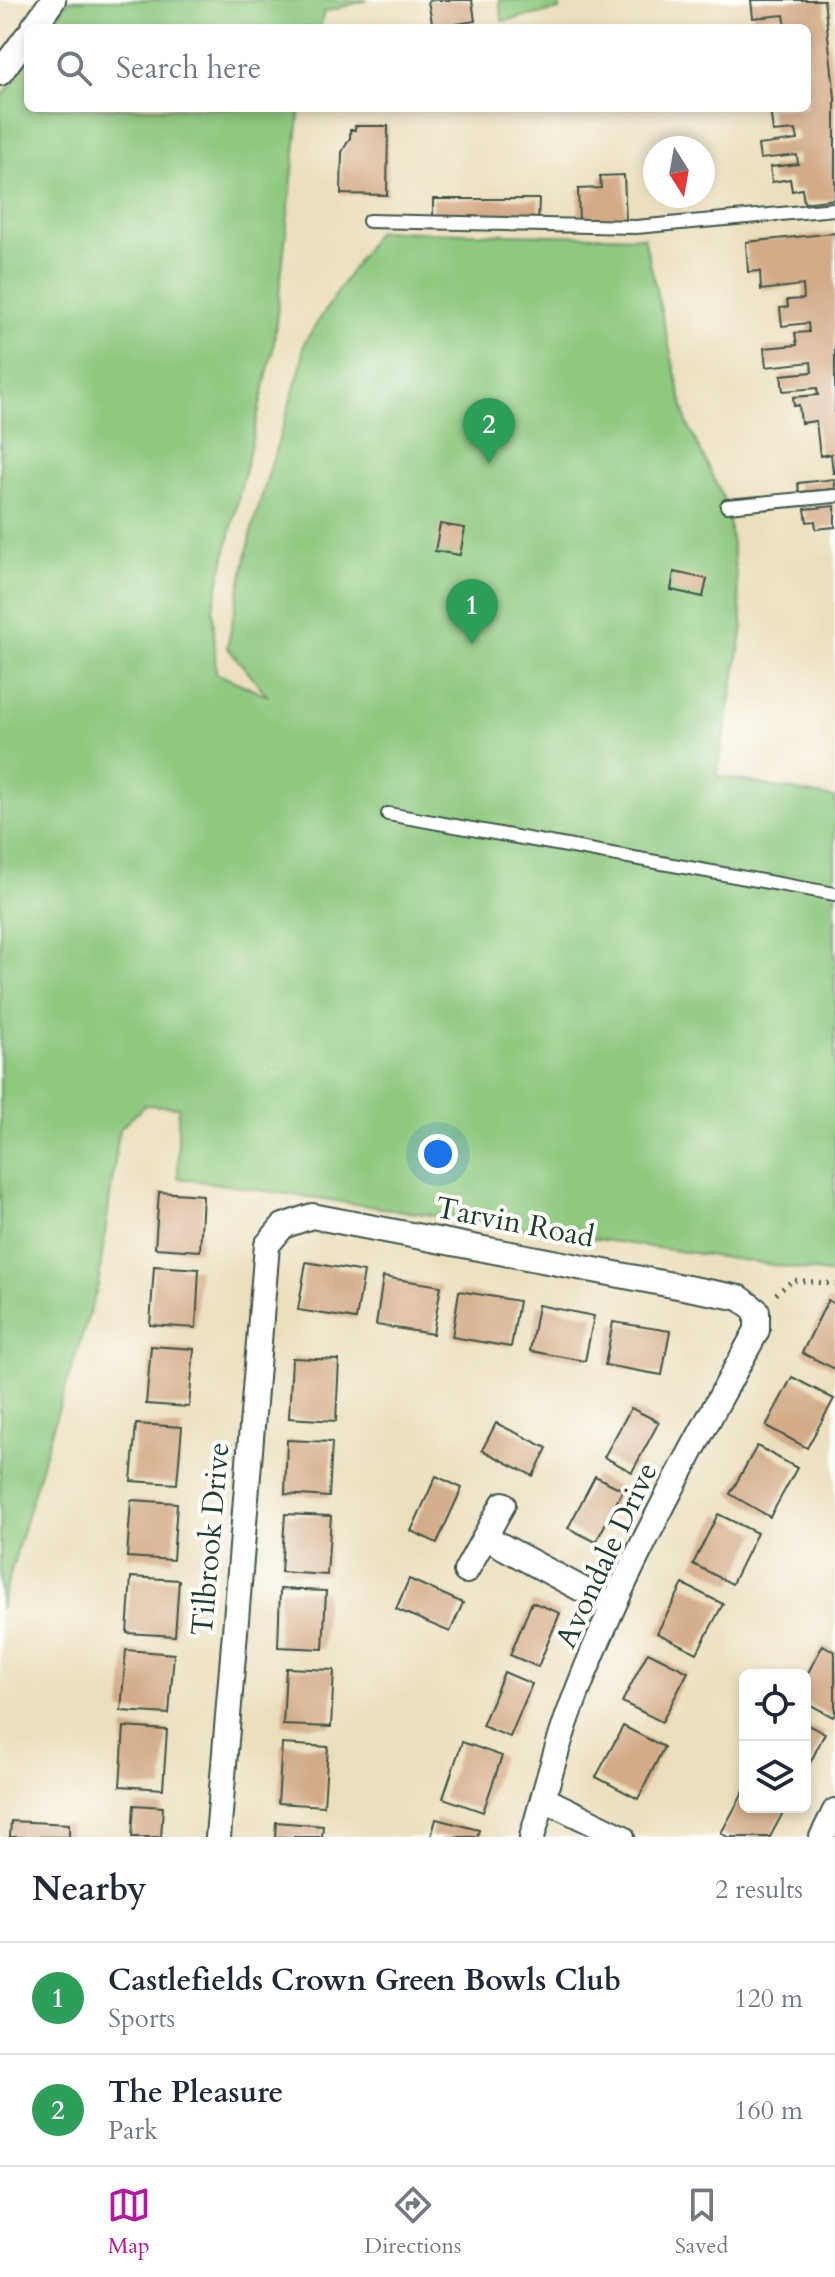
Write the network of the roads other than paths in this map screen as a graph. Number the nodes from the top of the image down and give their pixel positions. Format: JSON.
{"nodes":[{"id":1,"x":53,"y":0,"type":"edge"},
{"id":2,"x":36,"y":24,"type":"edge"},
{"id":3,"x":24,"y":40,"type":"edge"},
{"id":4,"x":0,"y":73,"type":"edge"},
{"id":5,"x":835,"y":209,"type":"edge"},
{"id":6,"x":369,"y":221,"type":"dead end"},
{"id":7,"x":835,"y":496,"type":"edge"},
{"id":8,"x":727,"y":506,"type":"dead end"},
{"id":9,"x":388,"y":814,"type":"dead end"},
{"id":10,"x":835,"y":894,"type":"edge"},
{"id":11,"x":267,"y":1245,"type":"joint"},
{"id":12,"x":757,"y":1311,"type":"joint"},
{"id":13,"x":503,"y":1504,"type":"dead end"},
{"id":14,"x":485,"y":1537,"type":"junction"},
{"id":15,"x":466,"y":1571,"type":"dead end"},
{"id":16,"x":613,"y":1606,"type":"junction"},
{"id":17,"x":544,"y":1799,"type":"junction"},
{"id":18,"x":835,"y":1811,"type":"edge"},
{"id":19,"x":218,"y":1837,"type":"edge"},
{"id":20,"x":532,"y":1837,"type":"edge"},
{"id":21,"x":622,"y":1837,"type":"edge"},
{"id":22,"x":822,"y":1837,"type":"edge"}],
"edges":[{"from":1,"to":2,"type":"street"},
{"from":3,"to":4,"type":"street"},
{"from":5,"to":6,"type":"lane"},
{"from":7,"to":8,"type":"lane"},
{"from":9,"to":10,"type":"lane"},
{"from":11,"to":12,"type":"street","name":"Tarvin Road"},
{"from":11,"to":19,"type":"street","name":"Tilbrook Drive"},
{"from":12,"to":16,"type":"street","name":"Avondale Drive"},
{"from":13,"to":14,"type":"street"},
{"from":14,"to":15,"type":"street"},
{"from":14,"to":16,"type":"street"},
{"from":16,"to":17,"type":"street","name":"Avondale Drive"},
{"from":17,"to":20,"type":"street","name":"Avondale Drive"},
{"from":17,"to":21,"type":"street"},
{"from":18,"to":22,"type":"street"}]}
